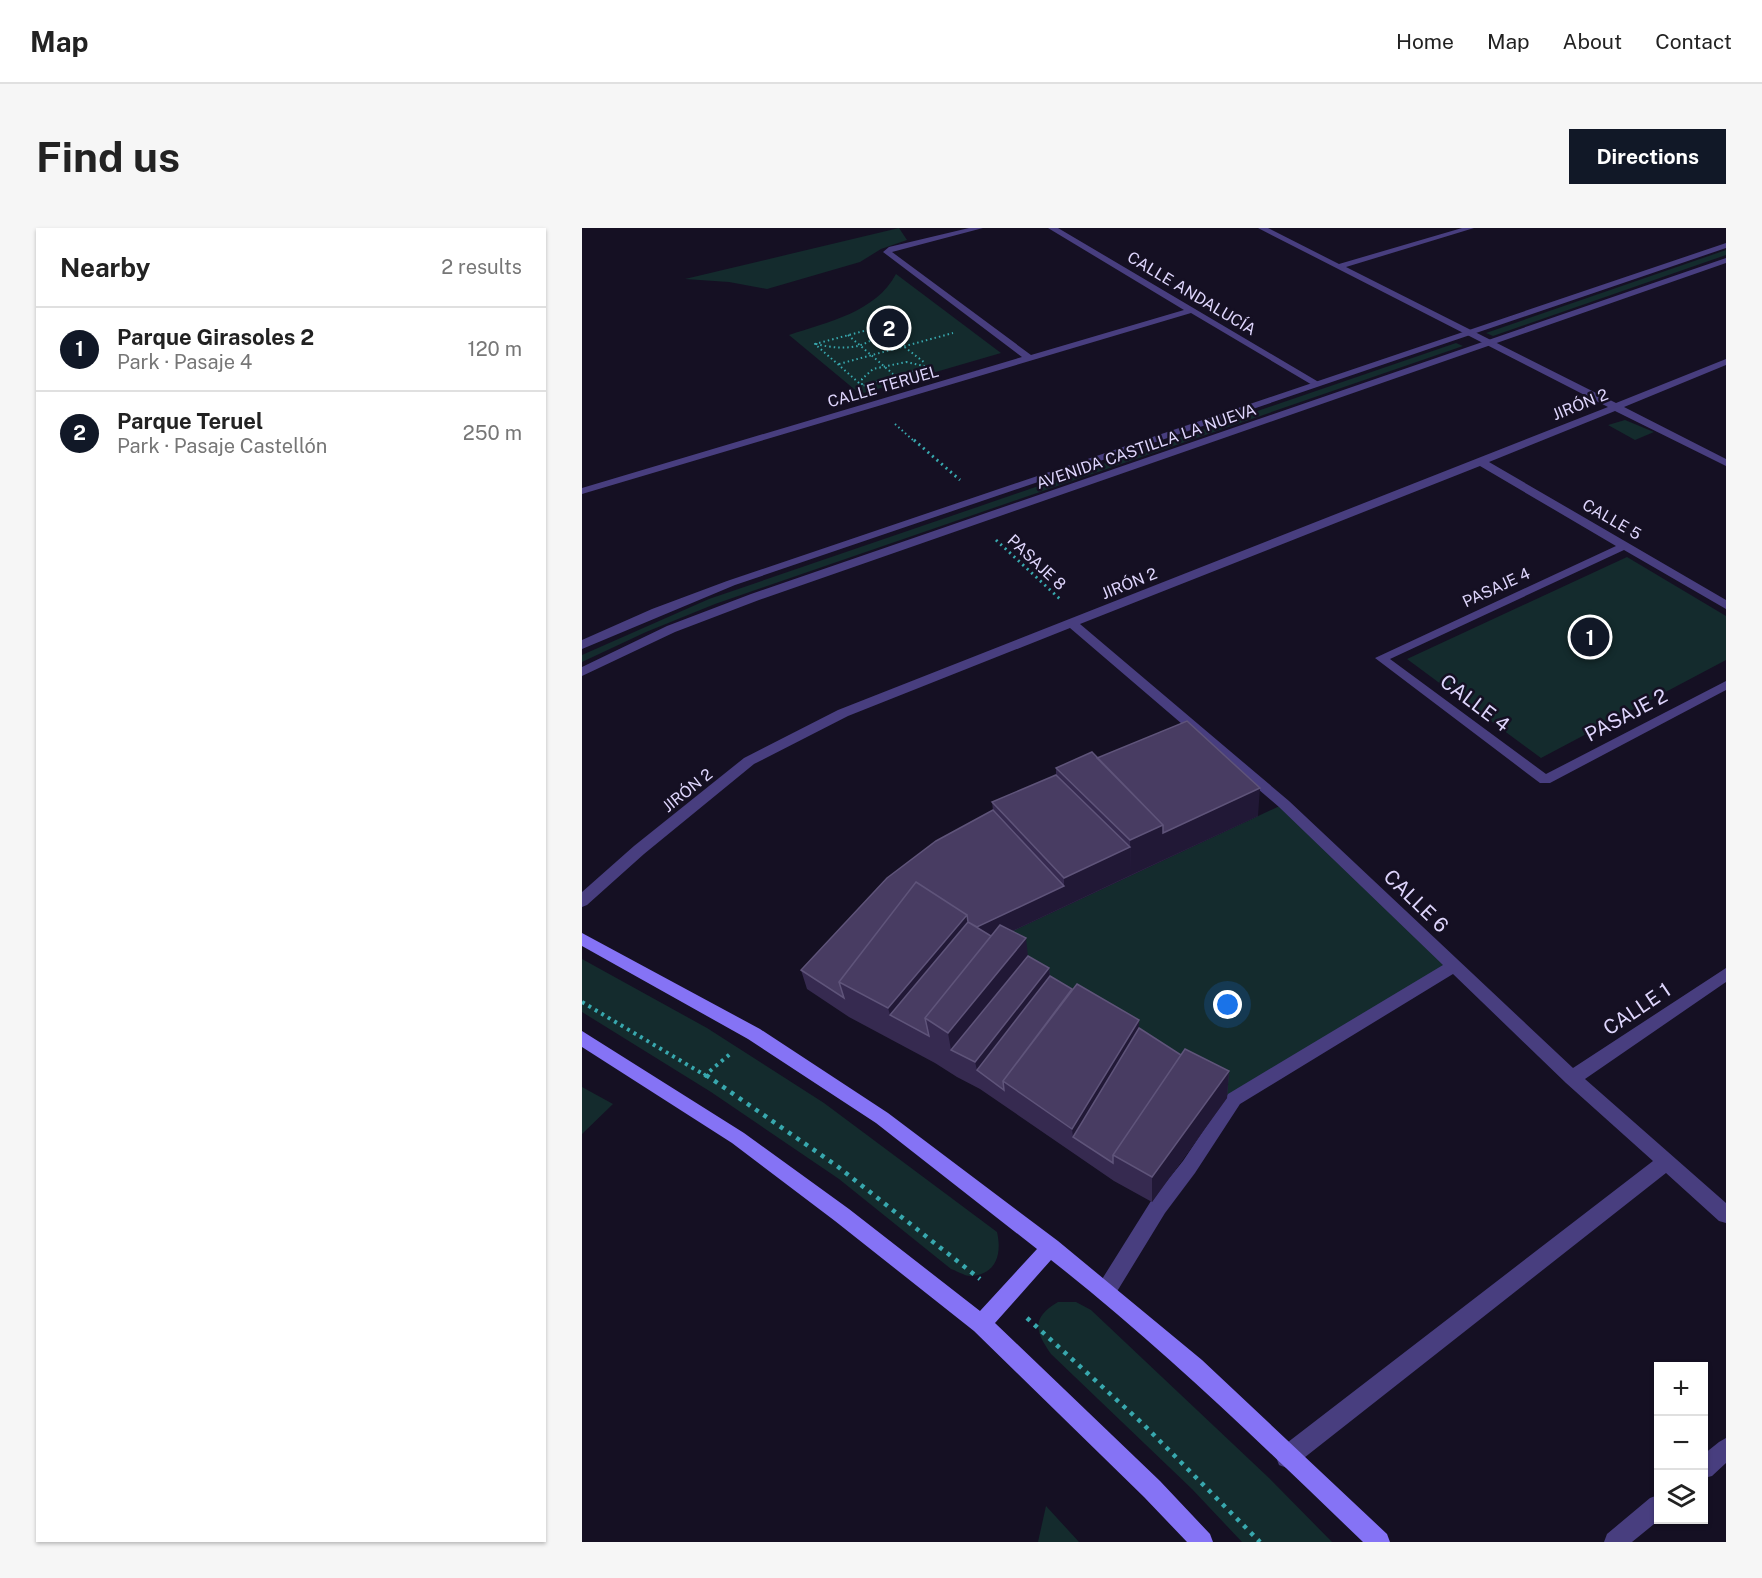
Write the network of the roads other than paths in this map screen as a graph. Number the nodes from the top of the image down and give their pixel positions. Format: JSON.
{"nodes":[{"id":1,"x":979,"y":228,"type":"edge"},
{"id":2,"x":1052,"y":228,"type":"edge"},
{"id":3,"x":1262,"y":228,"type":"edge"},
{"id":4,"x":1470,"y":228,"type":"edge"},
{"id":5,"x":1726,"y":245,"type":"edge"},
{"id":6,"x":1726,"y":260,"type":"edge"},
{"id":7,"x":1338,"y":267,"type":"junction"},
{"id":8,"x":1192,"y":310,"type":"junction"},
{"id":9,"x":1467,"y":333,"type":"junction"},
{"id":10,"x":1488,"y":344,"type":"junction"},
{"id":11,"x":1030,"y":359,"type":"junction"},
{"id":12,"x":1726,"y":362,"type":"edge"},
{"id":13,"x":1317,"y":384,"type":"junction"},
{"id":14,"x":1614,"y":408,"type":"junction"},
{"id":15,"x":1481,"y":462,"type":"junction"},
{"id":16,"x":1726,"y":463,"type":"edge"},
{"id":17,"x":582,"y":491,"type":"edge"},
{"id":18,"x":1625,"y":546,"type":"junction"},
{"id":19,"x":1726,"y":605,"type":"edge"},
{"id":20,"x":1077,"y":622,"type":"junction"},
{"id":21,"x":582,"y":645,"type":"edge"},
{"id":22,"x":1382,"y":658,"type":"joint"},
{"id":23,"x":582,"y":672,"type":"edge"},
{"id":24,"x":1726,"y":685,"type":"edge"},
{"id":25,"x":1207,"y":737,"type":"junction"},
{"id":26,"x":1185,"y":746,"type":"edge"},
{"id":27,"x":1545,"y":780,"type":"joint"},
{"id":28,"x":582,"y":901,"type":"edge"},
{"id":29,"x":582,"y":939,"type":"edge"},
{"id":30,"x":1454,"y":966,"type":"junction"},
{"id":31,"x":1726,"y":974,"type":"edge"},
{"id":32,"x":582,"y":1038,"type":"edge"},
{"id":33,"x":1572,"y":1078,"type":"junction"},
{"id":34,"x":1666,"y":1162,"type":"junction"},
{"id":35,"x":1726,"y":1215,"type":"edge"},
{"id":36,"x":1051,"y":1247,"type":"junction"},
{"id":37,"x":1106,"y":1291,"type":"junction"},
{"id":38,"x":981,"y":1324,"type":"junction"},
{"id":39,"x":1726,"y":1449,"type":"edge"},
{"id":40,"x":1287,"y":1457,"type":"junction"},
{"id":41,"x":1708,"y":1465,"type":"edge"},
{"id":42,"x":1654,"y":1510,"type":"edge"},
{"id":43,"x":1202,"y":1542,"type":"edge"},
{"id":44,"x":1379,"y":1542,"type":"edge"},
{"id":45,"x":1615,"y":1542,"type":"edge"}],
"edges":[{"from":1,"to":11,"type":"street"},
{"from":2,"to":8,"type":"street","name":"CALLE ANDALUCÍA"},
{"from":3,"to":7,"type":"street"},
{"from":4,"to":7,"type":"street"},
{"from":5,"to":9,"type":"street","name":"AVENIDA CASTILLA LA NUEVA"},
{"from":6,"to":10,"type":"street","name":"AVENIDA CASTILLA LA NUEVA"},
{"from":7,"to":9,"type":"street"},
{"from":8,"to":11,"type":"street","name":"CALLE TERUEL"},
{"from":8,"to":13,"type":"street","name":"CALLE ANDALUCÍA"},
{"from":9,"to":10,"type":"street"},
{"from":9,"to":13,"type":"street","name":"AVENIDA CASTILLA LA NUEVA"},
{"from":10,"to":14,"type":"street"},
{"from":10,"to":23,"type":"street","name":"AVENIDA CASTILLA LA NUEVA"},
{"from":11,"to":17,"type":"street","name":"CALLE TERUEL"},
{"from":12,"to":14,"type":"street","name":"JIRÓN 2"},
{"from":13,"to":21,"type":"street","name":"AVENIDA CASTILLA LA NUEVA"},
{"from":14,"to":15,"type":"street","name":"JIRÓN 2"},
{"from":14,"to":16,"type":"street"},
{"from":15,"to":18,"type":"street","name":"CALLE 5"},
{"from":15,"to":20,"type":"street","name":"JIRÓN 2"},
{"from":18,"to":19,"type":"street","name":"CALLE 5"},
{"from":18,"to":22,"type":"street","name":"PASAJE 4"},
{"from":20,"to":25,"type":"street","name":"CALLE 6"},
{"from":20,"to":28,"type":"street","name":"JIRÓN 2"},
{"from":22,"to":27,"type":"street","name":"CALLE 4"},
{"from":24,"to":27,"type":"street","name":"PASAJE 2"},
{"from":25,"to":26,"type":"street"},
{"from":25,"to":30,"type":"street","name":"CALLE 6"},
{"from":29,"to":36,"type":"main road"},
{"from":30,"to":33,"type":"street","name":"CALLE 6"},
{"from":30,"to":37,"type":"street"},
{"from":31,"to":33,"type":"street","name":"CALLE 1"},
{"from":32,"to":38,"type":"main road"},
{"from":33,"to":34,"type":"street","name":"CALLE 6"},
{"from":34,"to":35,"type":"street","name":"CALLE 6"},
{"from":34,"to":40,"type":"street"},
{"from":36,"to":37,"type":"main road"},
{"from":36,"to":38,"type":"main road"},
{"from":37,"to":40,"type":"main road"},
{"from":38,"to":43,"type":"main road"},
{"from":39,"to":41,"type":"street"},
{"from":40,"to":44,"type":"main road"},
{"from":42,"to":45,"type":"street"}]}
